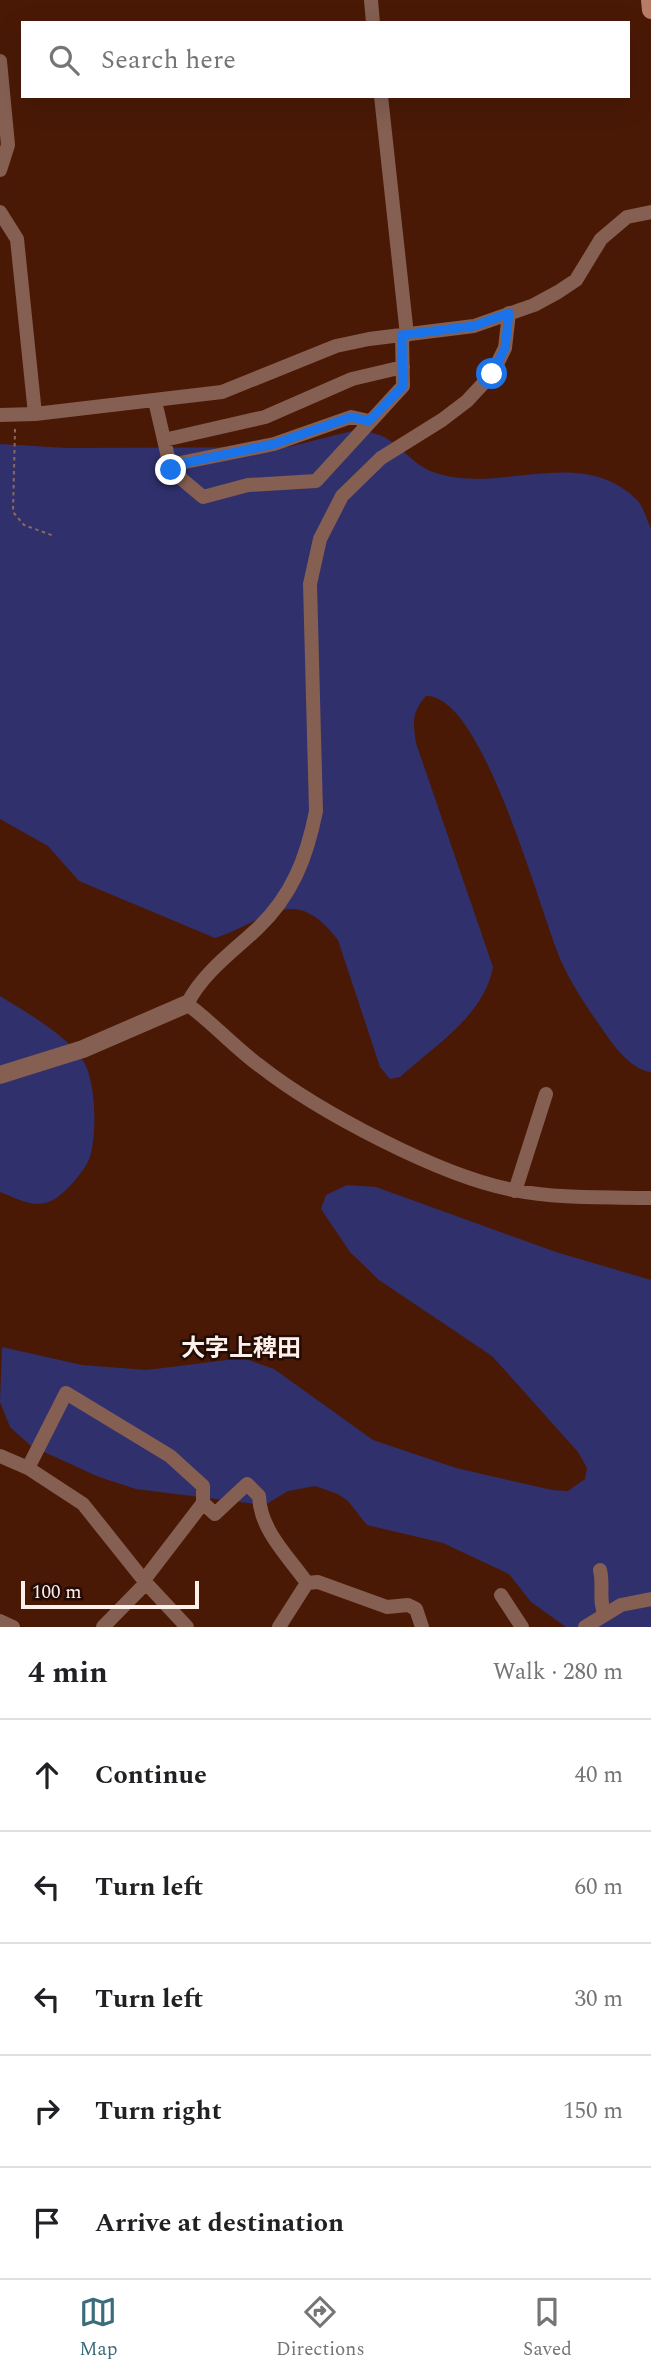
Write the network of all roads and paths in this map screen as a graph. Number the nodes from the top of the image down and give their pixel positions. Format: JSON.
{"nodes":[{"id":1,"x":371,"y":0,"type":"edge"},
{"id":2,"x":650,"y":0,"type":"edge"},
{"id":3,"x":651,"y":10,"type":"edge"},
{"id":4,"x":373,"y":21,"type":"edge"},
{"id":5,"x":0,"y":61,"type":"edge"},
{"id":6,"x":381,"y":98,"type":"edge"},
{"id":7,"x":0,"y":170,"type":"edge"},
{"id":8,"x":0,"y":212,"type":"edge"},
{"id":9,"x":651,"y":212,"type":"edge"},
{"id":10,"x":509,"y":313,"type":"junction"},
{"id":11,"x":405,"y":335,"type":"junction"},
{"id":12,"x":403,"y":368,"type":"junction"},
{"id":13,"x":155,"y":401,"type":"junction"},
{"id":14,"x":16,"y":414,"type":"junction"},
{"id":15,"x":35,"y":414,"type":"junction"},
{"id":16,"x":0,"y":415,"type":"edge"},
{"id":17,"x":369,"y":421,"type":"junction"},
{"id":18,"x":164,"y":440,"type":"junction"},
{"id":19,"x":170,"y":466,"type":"junction"},
{"id":20,"x":54,"y":536,"type":"dead end"},
{"id":21,"x":187,"y":1004,"type":"junction"},
{"id":22,"x":0,"y":1075,"type":"edge"},
{"id":23,"x":546,"y":1094,"type":"dead end"},
{"id":24,"x":515,"y":1191,"type":"junction"},
{"id":25,"x":651,"y":1198,"type":"edge"},
{"id":26,"x":0,"y":1456,"type":"edge"},
{"id":27,"x":28,"y":1468,"type":"junction"},
{"id":28,"x":203,"y":1503,"type":"junction"},
{"id":29,"x":600,"y":1570,"type":"dead end"},
{"id":30,"x":145,"y":1581,"type":"junction"},
{"id":31,"x":307,"y":1583,"type":"junction"},
{"id":32,"x":501,"y":1595,"type":"dead end"},
{"id":33,"x":651,"y":1599,"type":"edge"},
{"id":34,"x":605,"y":1615,"type":"junction"},
{"id":35,"x":0,"y":1622,"type":"edge"},
{"id":36,"x":13,"y":1627,"type":"edge"},
{"id":37,"x":103,"y":1627,"type":"edge"},
{"id":38,"x":187,"y":1627,"type":"edge"},
{"id":39,"x":279,"y":1627,"type":"edge"},
{"id":40,"x":422,"y":1627,"type":"edge"},
{"id":41,"x":523,"y":1627,"type":"edge"},
{"id":42,"x":585,"y":1627,"type":"edge"}],
"edges":[{"from":1,"to":4,"type":"street"},
{"from":2,"to":3,"type":"main road"},
{"from":5,"to":7,"type":"street"},
{"from":6,"to":11,"type":"street"},
{"from":8,"to":15,"type":"street"},
{"from":9,"to":10,"type":"street"},
{"from":10,"to":11,"type":"street"},
{"from":10,"to":21,"type":"street"},
{"from":11,"to":12,"type":"street"},
{"from":11,"to":13,"type":"street"},
{"from":12,"to":17,"type":"street"},
{"from":12,"to":18,"type":"street"},
{"from":13,"to":15,"type":"street"},
{"from":13,"to":18,"type":"street"},
{"from":14,"to":15,"type":"street"},
{"from":14,"to":16,"type":"street"},
{"from":14,"to":20,"type":"path"},
{"from":17,"to":19,"type":"street"},
{"from":17,"to":19,"type":"street"},
{"from":18,"to":19,"type":"street"},
{"from":21,"to":22,"type":"street"},
{"from":21,"to":24,"type":"street"},
{"from":23,"to":24,"type":"street"},
{"from":24,"to":25,"type":"street"},
{"from":26,"to":27,"type":"street"},
{"from":27,"to":28,"type":"street"},
{"from":27,"to":30,"type":"street"},
{"from":28,"to":30,"type":"street"},
{"from":28,"to":31,"type":"street"},
{"from":29,"to":34,"type":"street"},
{"from":30,"to":37,"type":"street"},
{"from":30,"to":38,"type":"street"},
{"from":31,"to":39,"type":"street"},
{"from":31,"to":40,"type":"street"},
{"from":32,"to":41,"type":"street"},
{"from":33,"to":34,"type":"street"},
{"from":34,"to":42,"type":"street"},
{"from":35,"to":36,"type":"street"}]}
